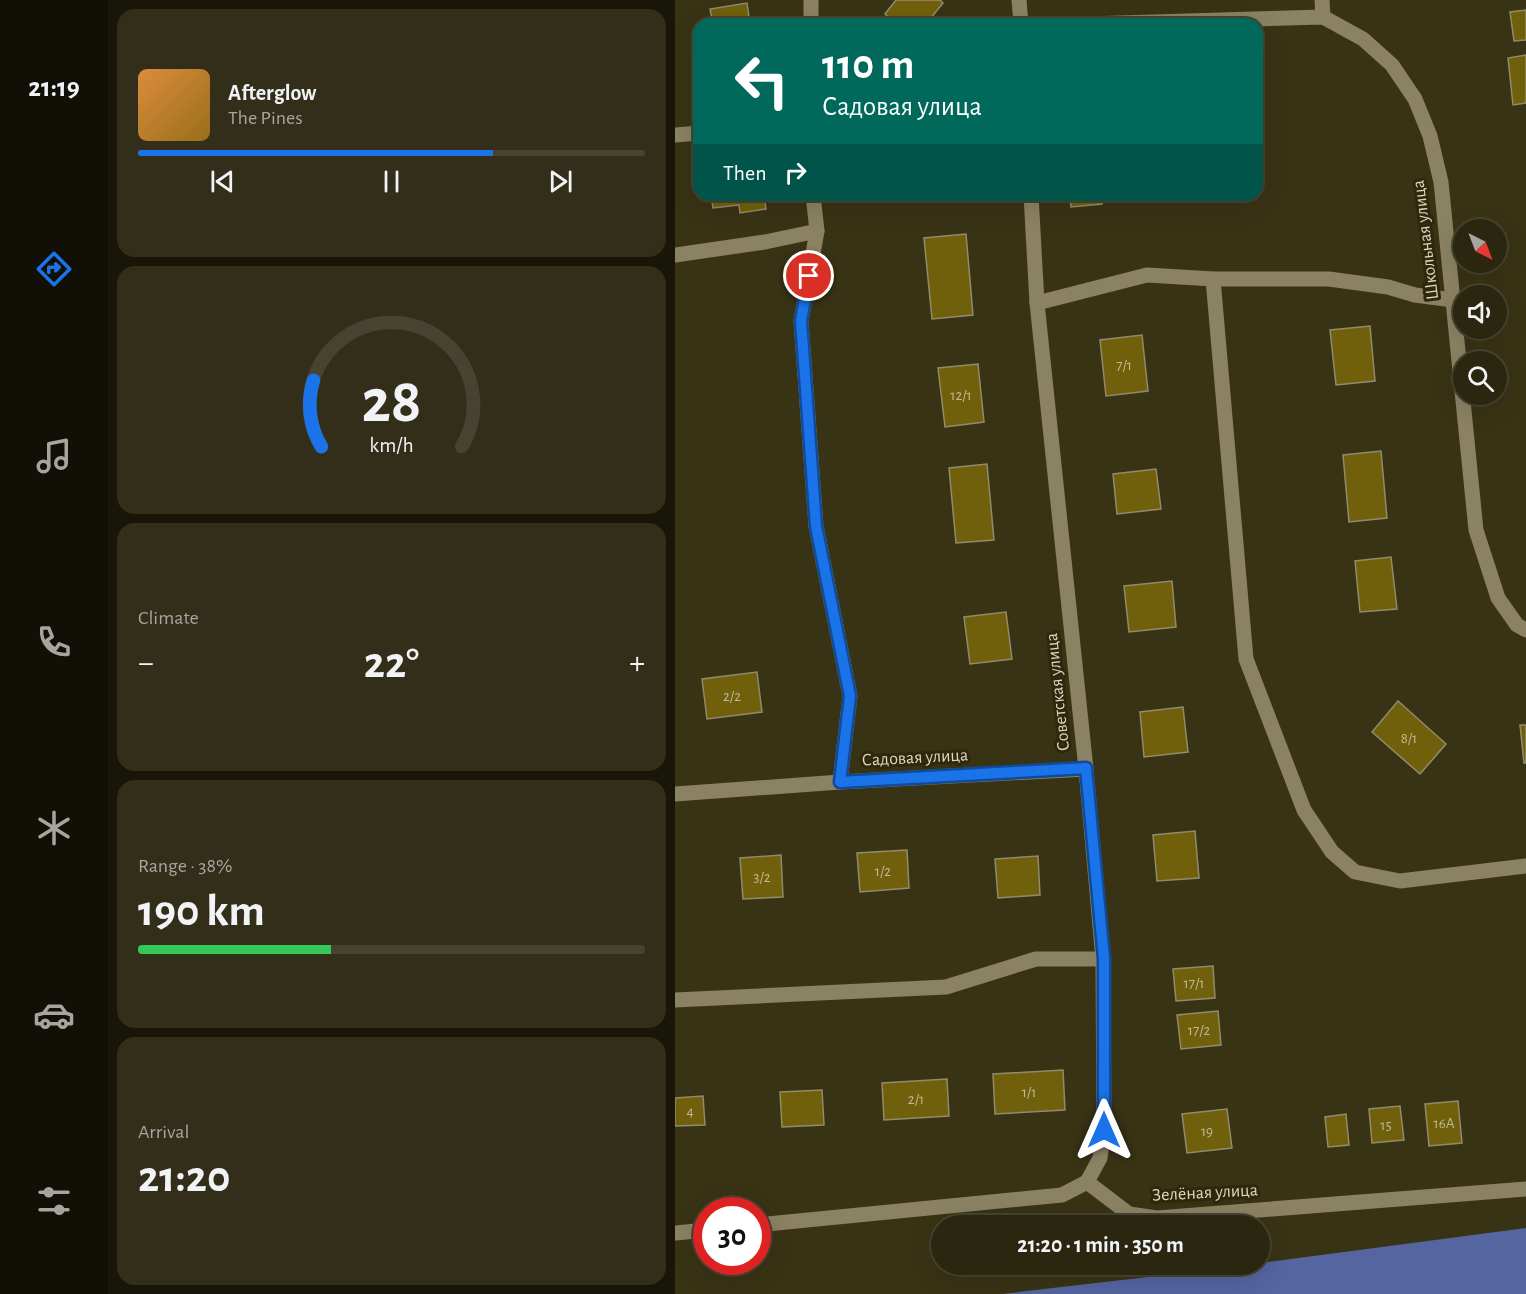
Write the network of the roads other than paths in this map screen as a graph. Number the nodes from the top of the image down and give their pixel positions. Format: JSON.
{"nodes":[{"id":1,"x":811,"y":0,"type":"edge"},
{"id":2,"x":1019,"y":0,"type":"edge"},
{"id":3,"x":1322,"y":0,"type":"edge"},
{"id":4,"x":1323,"y":16,"type":"junction"},
{"id":5,"x":811,"y":18,"type":"edge"},
{"id":6,"x":1020,"y":18,"type":"edge"},
{"id":7,"x":1263,"y":18,"type":"edge"},
{"id":8,"x":693,"y":134,"type":"edge"},
{"id":9,"x":675,"y":135,"type":"edge"},
{"id":10,"x":814,"y":201,"type":"edge"},
{"id":11,"x":1031,"y":201,"type":"edge"},
{"id":12,"x":817,"y":231,"type":"junction"},
{"id":13,"x":675,"y":255,"type":"edge"},
{"id":14,"x":1213,"y":279,"type":"junction"},
{"id":15,"x":1453,"y":300,"type":"joint"},
{"id":16,"x":1037,"y":303,"type":"junction"},
{"id":17,"x":1457,"y":339,"type":"edge"},
{"id":18,"x":1522,"y":628,"type":"edge"},
{"id":19,"x":1086,"y":768,"type":"junction"},
{"id":20,"x":840,"y":782,"type":"junction"},
{"id":21,"x":675,"y":794,"type":"edge"},
{"id":22,"x":1526,"y":866,"type":"edge"},
{"id":23,"x":1104,"y":959,"type":"junction"},
{"id":24,"x":675,"y":1000,"type":"edge"},
{"id":25,"x":1087,"y":1182,"type":"junction"},
{"id":26,"x":1526,"y":1189,"type":"edge"},
{"id":27,"x":771,"y":1224,"type":"edge"},
{"id":28,"x":693,"y":1231,"type":"edge"},
{"id":29,"x":675,"y":1233,"type":"edge"}],
"edges":[{"from":1,"to":5,"type":"street"},
{"from":2,"to":6,"type":"street"},
{"from":3,"to":4,"type":"street"},
{"from":4,"to":7,"type":"street"},
{"from":4,"to":15,"type":"street","name":"Школьная улица"},
{"from":8,"to":9,"type":"street"},
{"from":10,"to":12,"type":"street"},
{"from":11,"to":16,"type":"street","name":"Советская улица"},
{"from":12,"to":13,"type":"street"},
{"from":12,"to":20,"type":"street"},
{"from":14,"to":15,"type":"street"},
{"from":14,"to":16,"type":"street"},
{"from":14,"to":22,"type":"street"},
{"from":16,"to":19,"type":"street","name":"Советская улица"},
{"from":17,"to":18,"type":"street","name":"Школьная улица"},
{"from":19,"to":20,"type":"street","name":"Садовая улица"},
{"from":19,"to":23,"type":"street","name":"Советская улица"},
{"from":20,"to":21,"type":"street","name":"Садовая улица"},
{"from":23,"to":24,"type":"street"},
{"from":23,"to":25,"type":"street","name":"Советская улица"},
{"from":25,"to":26,"type":"street","name":"Зелёная улица"},
{"from":25,"to":27,"type":"street"},
{"from":28,"to":29,"type":"street"}]}
